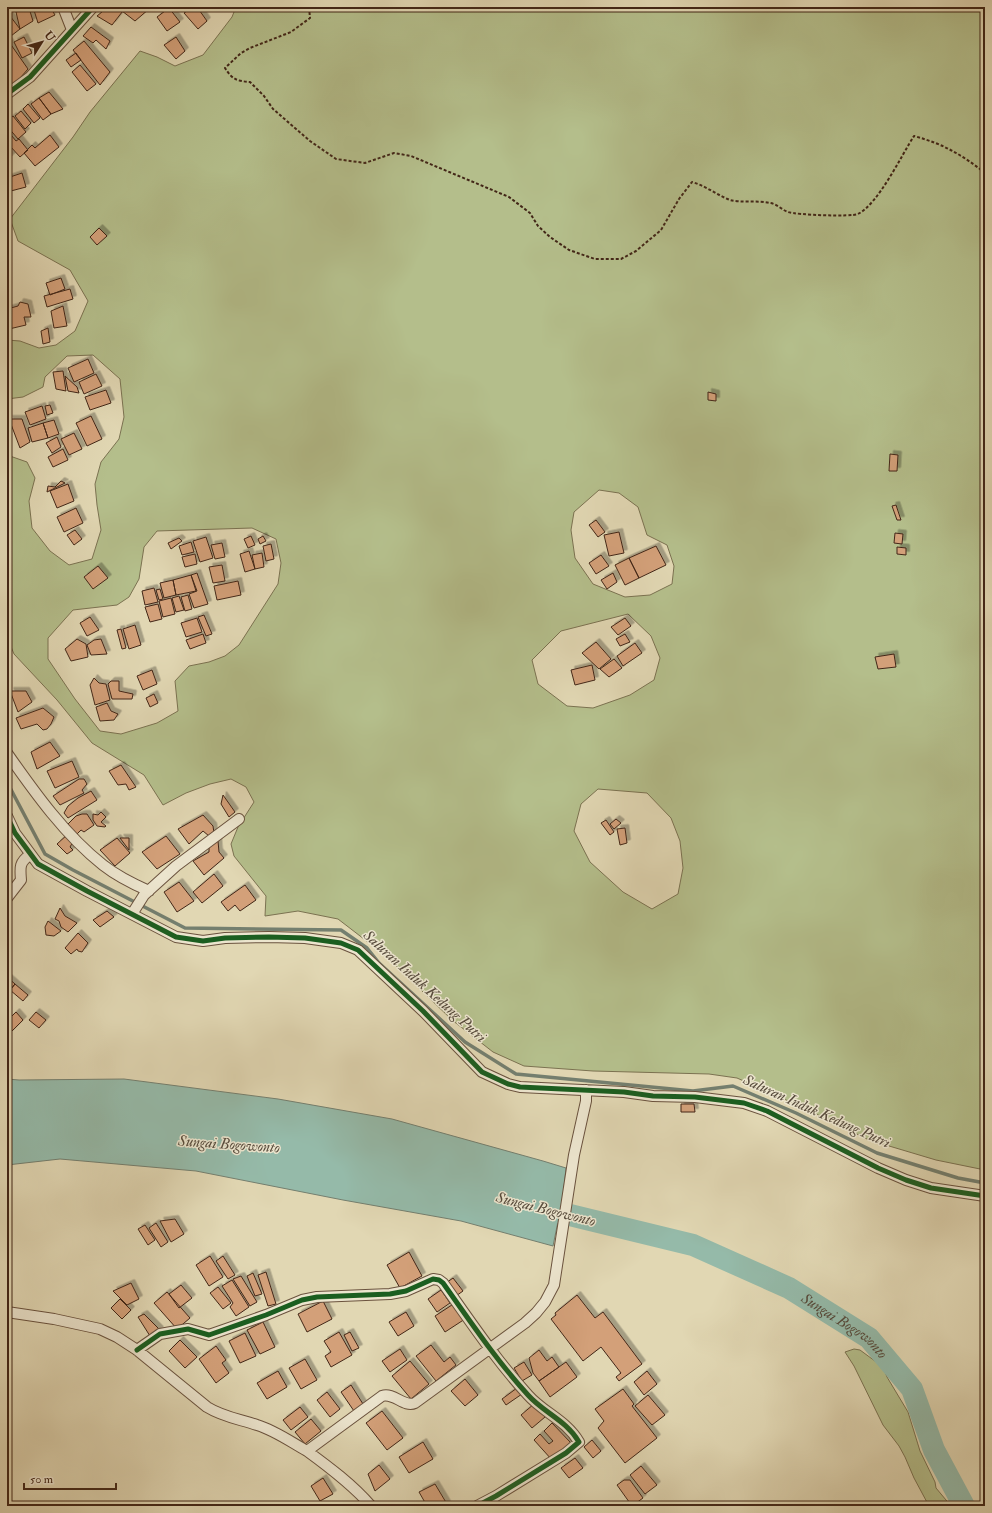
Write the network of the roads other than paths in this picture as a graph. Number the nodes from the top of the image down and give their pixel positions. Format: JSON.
{"nodes":[{"id":1,"x":63,"y":7,"type":"edge"},
{"id":2,"x":93,"y":7,"type":"edge"},
{"id":3,"x":72,"y":30,"type":"junction"},
{"id":4,"x":7,"y":94,"type":"edge"},
{"id":5,"x":7,"y":753,"type":"edge"},
{"id":6,"x":7,"y":816,"type":"edge"},
{"id":7,"x":239,"y":819,"type":"dead end"},
{"id":8,"x":30,"y":855,"type":"junction"},
{"id":9,"x":146,"y":893,"type":"junction"},
{"id":10,"x":7,"y":898,"type":"edge"},
{"id":11,"x":133,"y":912,"type":"junction"},
{"id":12,"x":586,"y":1090,"type":"junction"},
{"id":13,"x":985,"y":1196,"type":"edge"},
{"id":14,"x":7,"y":1312,"type":"edge"},
{"id":15,"x":490,"y":1349,"type":"junction"},
{"id":16,"x":137,"y":1350,"type":"junction"},
{"id":17,"x":307,"y":1451,"type":"junction"},
{"id":18,"x":371,"y":1506,"type":"edge"},
{"id":19,"x":477,"y":1506,"type":"edge"}],
"edges":[{"from":1,"to":3,"type":"street"},
{"from":2,"to":3,"type":"street"},
{"from":3,"to":4,"type":"street"},
{"from":5,"to":9,"type":"street"},
{"from":6,"to":8,"type":"street"},
{"from":7,"to":9,"type":"street"},
{"from":8,"to":10,"type":"street"},
{"from":8,"to":11,"type":"street"},
{"from":9,"to":11,"type":"street"},
{"from":11,"to":12,"type":"street"},
{"from":12,"to":13,"type":"street"},
{"from":12,"to":15,"type":"street"},
{"from":14,"to":16,"type":"street"},
{"from":15,"to":16,"type":"street"},
{"from":15,"to":17,"type":"street"},
{"from":15,"to":19,"type":"street"},
{"from":16,"to":17,"type":"street"},
{"from":17,"to":18,"type":"street"}]}
